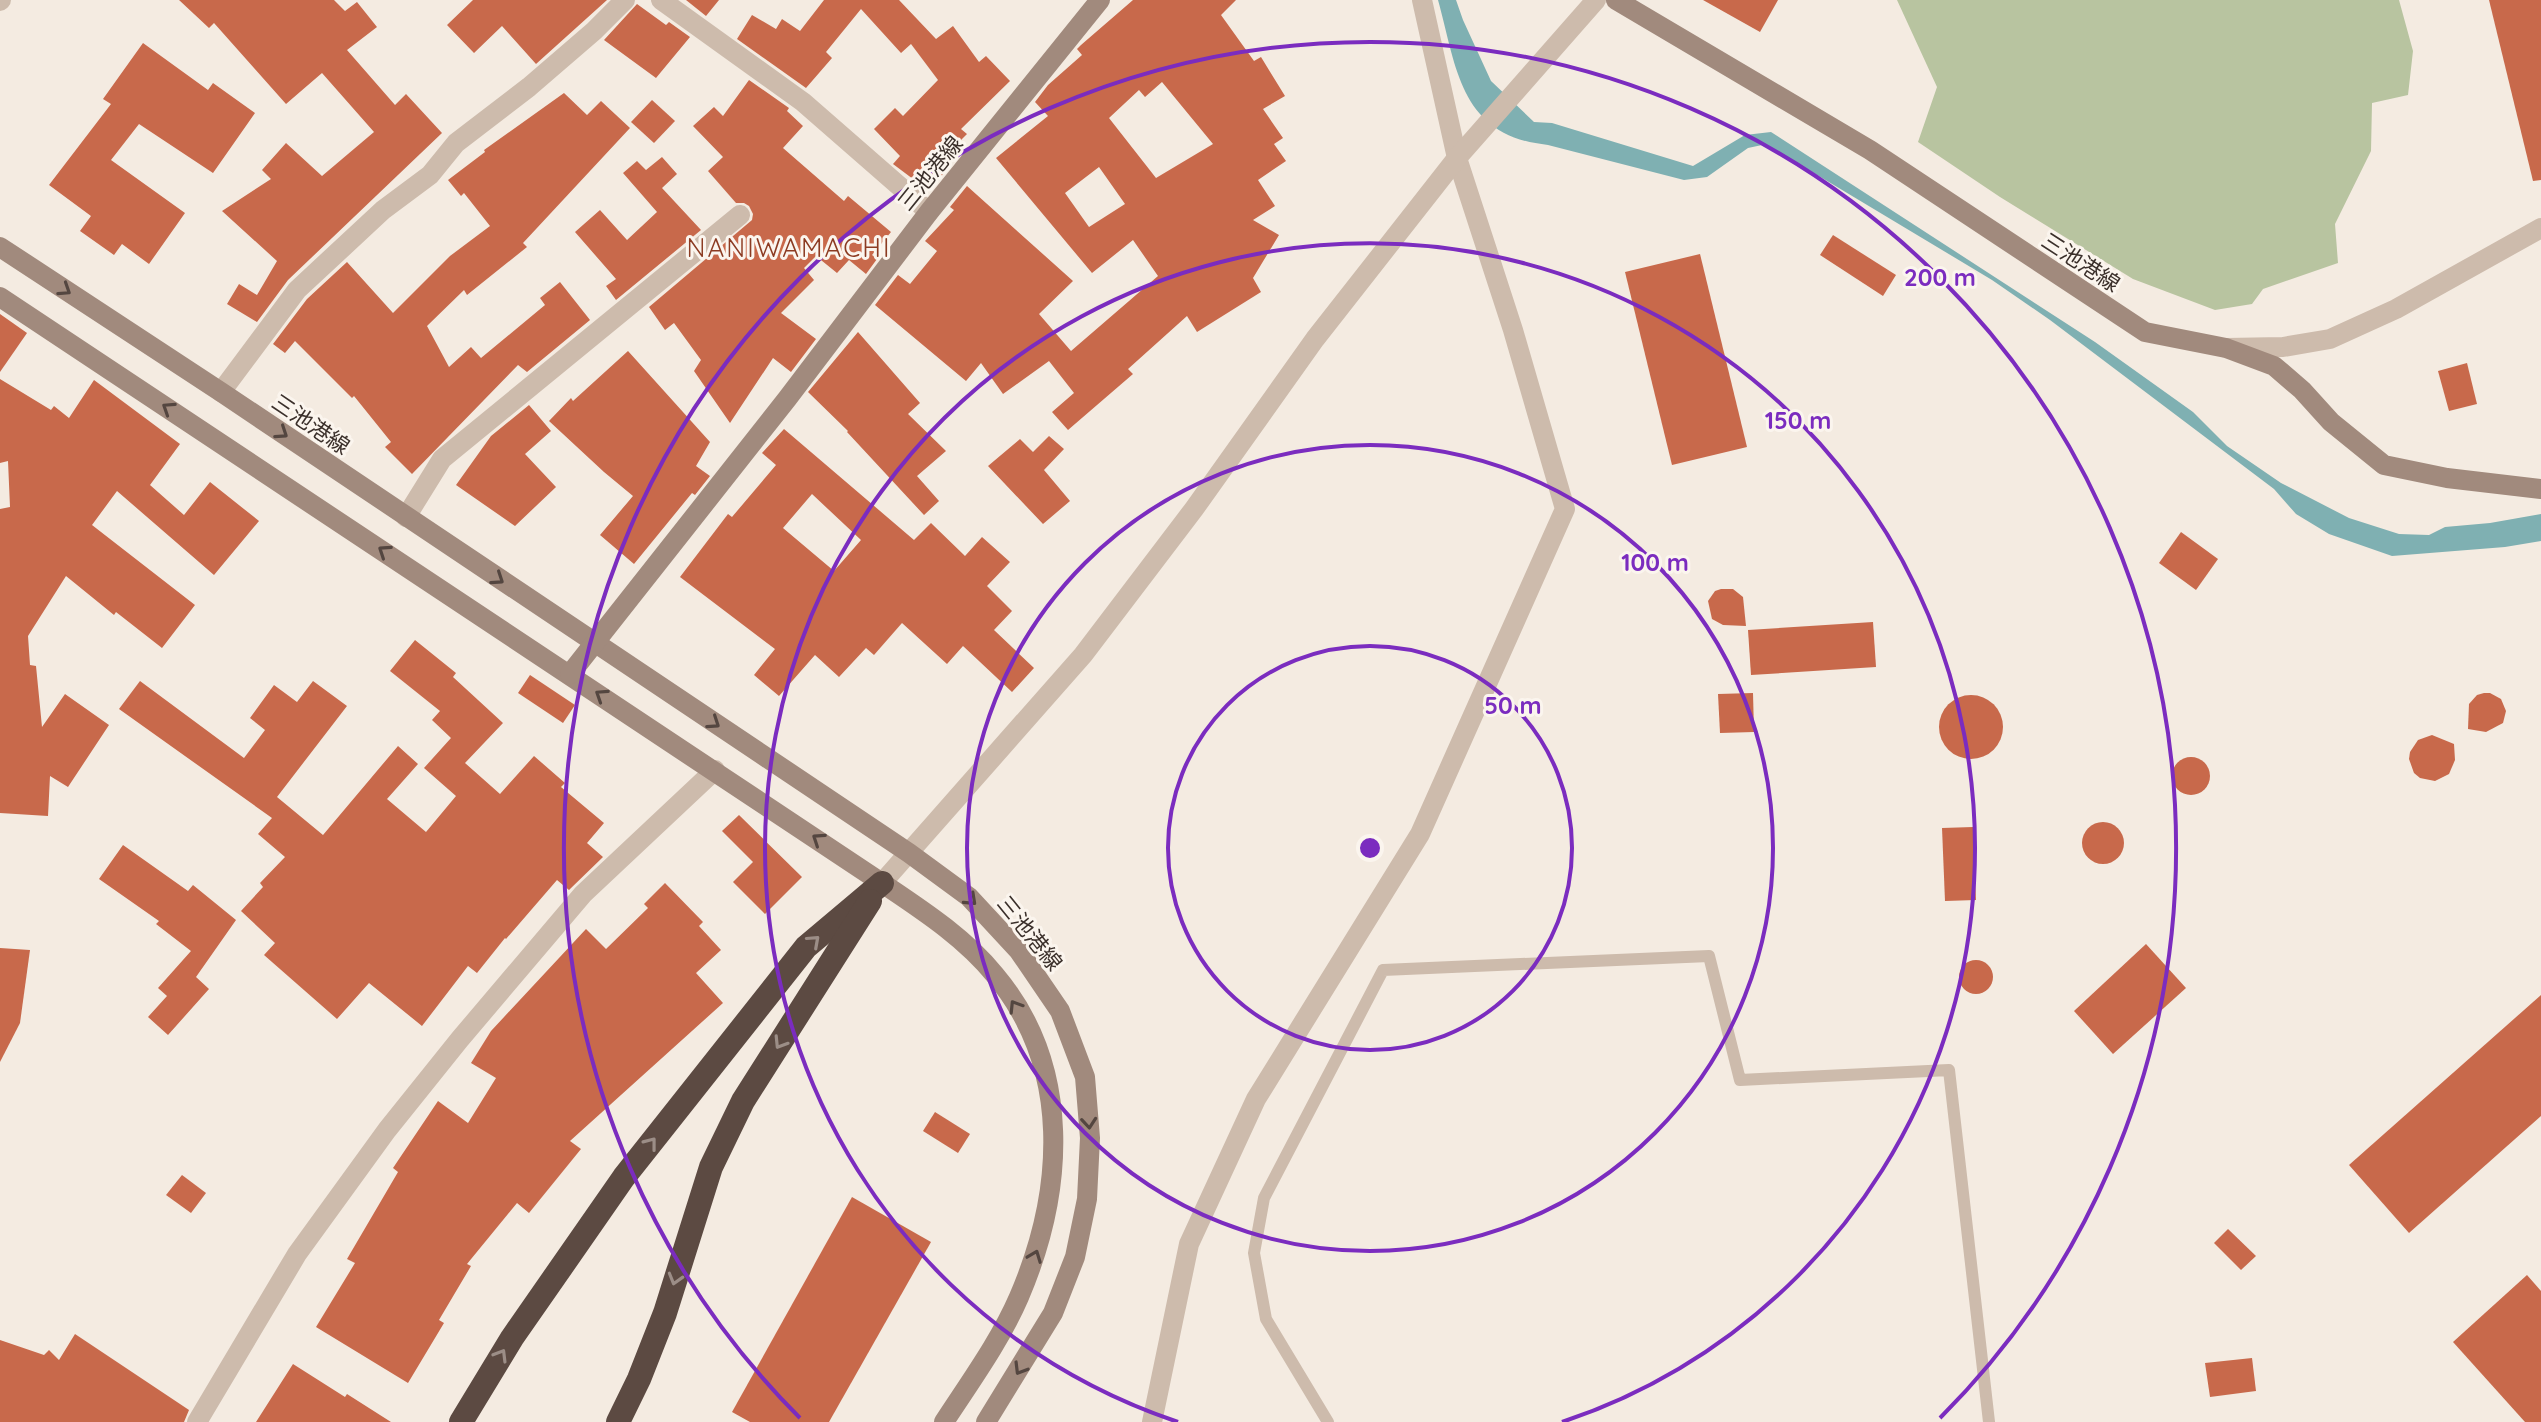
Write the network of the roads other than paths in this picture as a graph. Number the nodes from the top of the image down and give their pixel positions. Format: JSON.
{"nodes":[{"id":1,"x":625,"y":0,"type":"edge"},
{"id":2,"x":661,"y":0,"type":"edge"},
{"id":3,"x":1100,"y":0,"type":"edge"},
{"id":4,"x":1422,"y":0,"type":"edge"},
{"id":5,"x":1596,"y":0,"type":"edge"},
{"id":6,"x":1616,"y":0,"type":"edge"},
{"id":7,"x":1457,"y":158,"type":"junction"},
{"id":8,"x":929,"y":212,"type":"junction"},
{"id":9,"x":740,"y":215,"type":"dead end"},
{"id":10,"x":2541,"y":228,"type":"edge"},
{"id":11,"x":0,"y":247,"type":"edge"},
{"id":12,"x":0,"y":297,"type":"edge"},
{"id":13,"x":2226,"y":348,"type":"junction"},
{"id":14,"x":221,"y":392,"type":"junction"},
{"id":15,"x":2541,"y":489,"type":"edge"},
{"id":16,"x":406,"y":517,"type":"junction"},
{"id":17,"x":594,"y":643,"type":"junction"},
{"id":18,"x":570,"y":674,"type":"junction"},
{"id":19,"x":715,"y":770,"type":"junction"},
{"id":20,"x":909,"y":853,"type":"junction"},
{"id":21,"x":882,"y":883,"type":"junction"},
{"id":22,"x":197,"y":1422,"type":"edge"},
{"id":23,"x":461,"y":1422,"type":"edge"},
{"id":24,"x":618,"y":1422,"type":"edge"},
{"id":25,"x":944,"y":1422,"type":"edge"},
{"id":26,"x":986,"y":1422,"type":"edge"},
{"id":27,"x":1152,"y":1422,"type":"edge"},
{"id":28,"x":1328,"y":1422,"type":"edge"},
{"id":29,"x":1989,"y":1422,"type":"edge"}],
"edges":[{"from":1,"to":14,"type":"street"},
{"from":2,"to":8,"type":"street"},
{"from":3,"to":8,"type":"main road","name":"三池港線"},
{"from":4,"to":7,"type":"street"},
{"from":5,"to":7,"type":"street"},
{"from":6,"to":13,"type":"main road","name":"三池港線"},
{"from":7,"to":20,"type":"street"},
{"from":7,"to":27,"type":"street"},
{"from":8,"to":17,"type":"main road","name":"三池港線"},
{"from":9,"to":16,"type":"street"},
{"from":10,"to":13,"type":"street"},
{"from":11,"to":14,"type":"main road","name":"三池港線","one_way":true},
{"from":18,"to":12,"type":"main road","one_way":true},
{"from":13,"to":15,"type":"main road","name":"三池港線"},
{"from":14,"to":16,"type":"main road","name":"三池港線","one_way":true},
{"from":16,"to":17,"type":"main road","name":"三池港線","one_way":true},
{"from":17,"to":18,"type":"main road","name":"三池港線"},
{"from":17,"to":20,"type":"main road","name":"三池港線","one_way":true},
{"from":19,"to":18,"type":"main road","one_way":true},
{"from":21,"to":19,"type":"main road","one_way":true},
{"from":19,"to":22,"type":"street"},
{"from":20,"to":21,"type":"street"},
{"from":20,"to":26,"type":"main road","name":"三池港線","one_way":true},
{"from":23,"to":21,"type":"highway","one_way":true},
{"from":21,"to":24,"type":"highway","one_way":true},
{"from":25,"to":21,"type":"main road","one_way":true},
{"from":28,"to":29,"type":"lane"}]}
